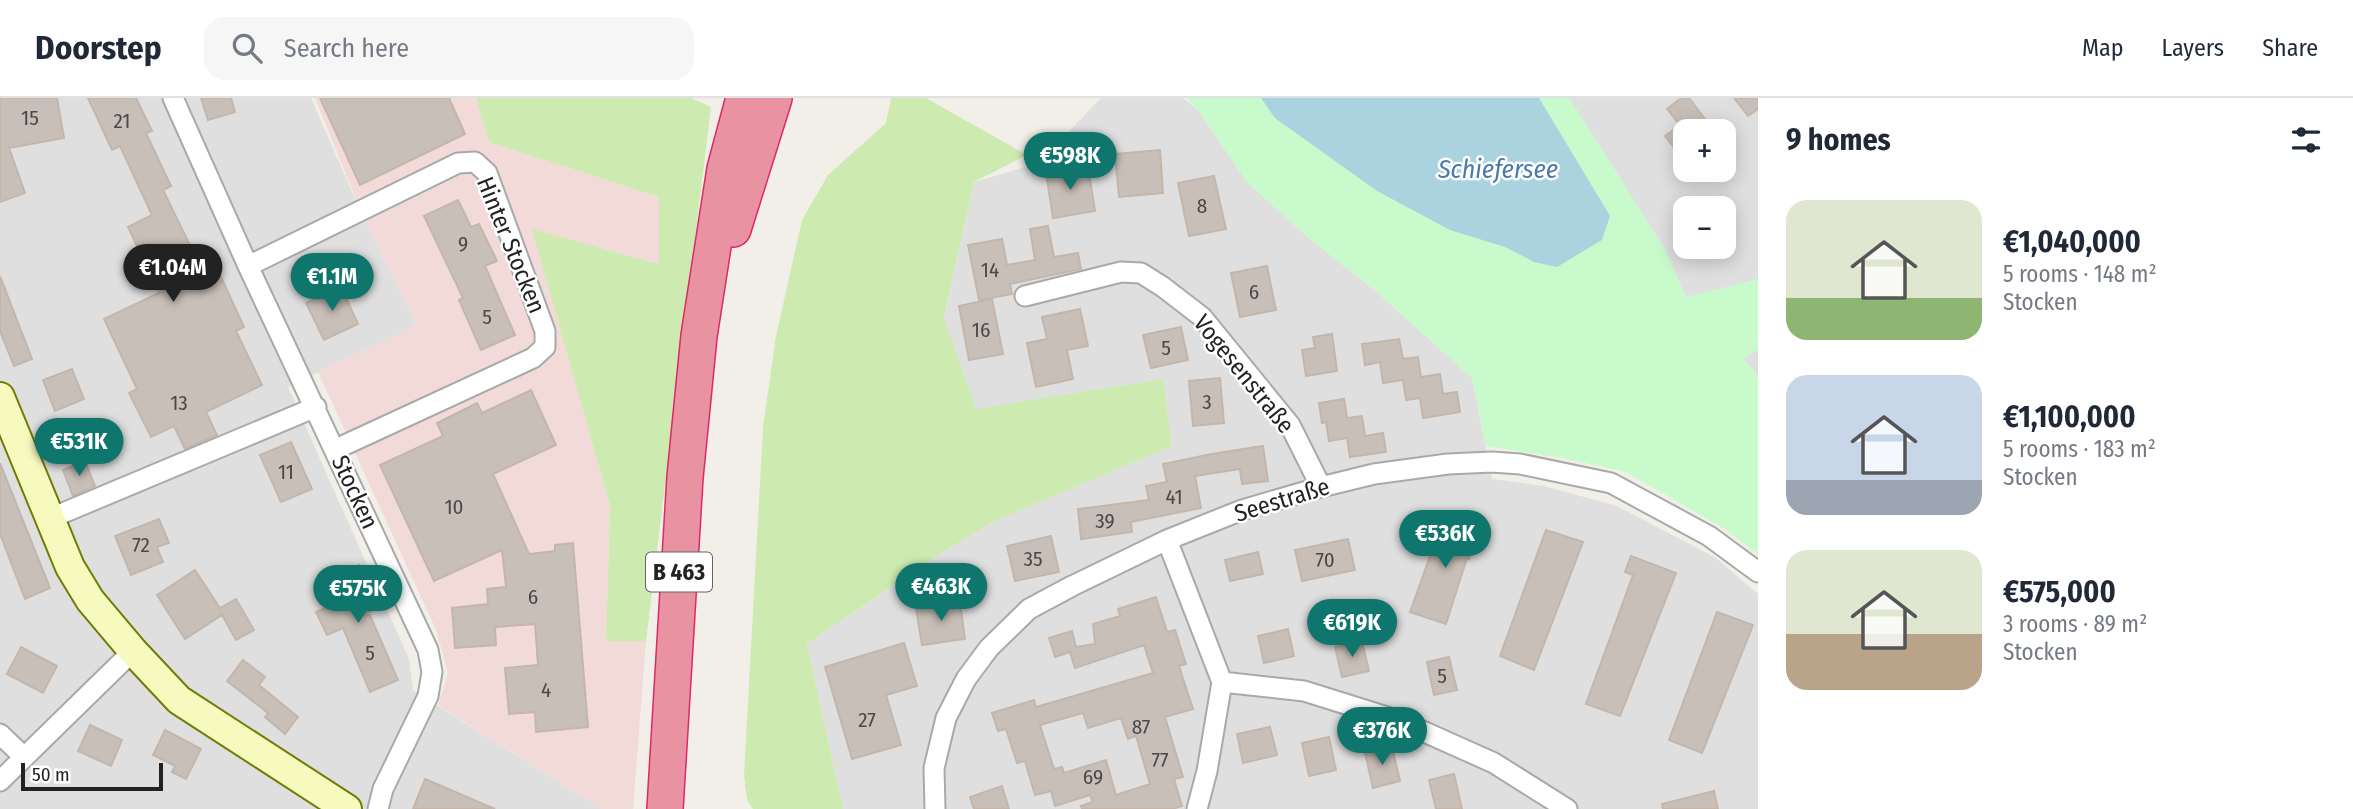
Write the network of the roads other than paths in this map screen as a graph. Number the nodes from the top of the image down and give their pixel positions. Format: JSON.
{"nodes":[{"id":1,"x":173,"y":98,"type":"edge"},
{"id":2,"x":744,"y":98,"type":"edge"},
{"id":3,"x":774,"y":98,"type":"edge"},
{"id":4,"x":248,"y":266,"type":"junction"},
{"id":5,"x":1025,"y":296,"type":"dead end"},
{"id":6,"x":699,"y":336,"type":"junction"},
{"id":7,"x":0,"y":397,"type":"edge"},
{"id":8,"x":316,"y":407,"type":"junction"},
{"id":9,"x":336,"y":449,"type":"junction"},
{"id":10,"x":1321,"y":487,"type":"junction"},
{"id":11,"x":51,"y":517,"type":"junction"},
{"id":12,"x":1167,"y":540,"type":"junction"},
{"id":13,"x":1758,"y":572,"type":"edge"},
{"id":14,"x":133,"y":651,"type":"junction"},
{"id":15,"x":1222,"y":682,"type":"junction"},
{"id":16,"x":0,"y":734,"type":"edge"},
{"id":17,"x":23,"y":756,"type":"junction"},
{"id":18,"x":0,"y":780,"type":"edge"},
{"id":19,"x":347,"y":809,"type":"edge"},
{"id":20,"x":378,"y":809,"type":"edge"},
{"id":21,"x":665,"y":809,"type":"edge"},
{"id":22,"x":935,"y":809,"type":"edge"},
{"id":23,"x":1197,"y":809,"type":"edge"},
{"id":24,"x":1567,"y":809,"type":"edge"}],
"edges":[{"from":1,"to":4,"type":"street","name":"Stocken"},
{"from":2,"to":6,"type":"highway","number":"B 463"},
{"from":3,"to":6,"type":"highway","number":"B 463"},
{"from":4,"to":8,"type":"street","name":"Stocken"},
{"from":4,"to":9,"type":"street","name":"Hinter Stocken"},
{"from":5,"to":10,"type":"street","name":"Vogesenstraße"},
{"from":6,"to":21,"type":"highway","number":"B 463"},
{"from":7,"to":11,"type":"street"},
{"from":8,"to":9,"type":"street","name":"Stocken"},
{"from":8,"to":11,"type":"street"},
{"from":9,"to":20,"type":"street","name":"Stocken"},
{"from":10,"to":12,"type":"street","name":"Seestraße"},
{"from":10,"to":13,"type":"street","name":"Seestraße"},
{"from":11,"to":14,"type":"street"},
{"from":12,"to":15,"type":"street"},
{"from":12,"to":22,"type":"street","name":"Seestraße"},
{"from":14,"to":17,"type":"street"},
{"from":14,"to":19,"type":"street"},
{"from":15,"to":23,"type":"street"},
{"from":15,"to":24,"type":"street"},
{"from":16,"to":17,"type":"street"},
{"from":17,"to":18,"type":"street"}]}
